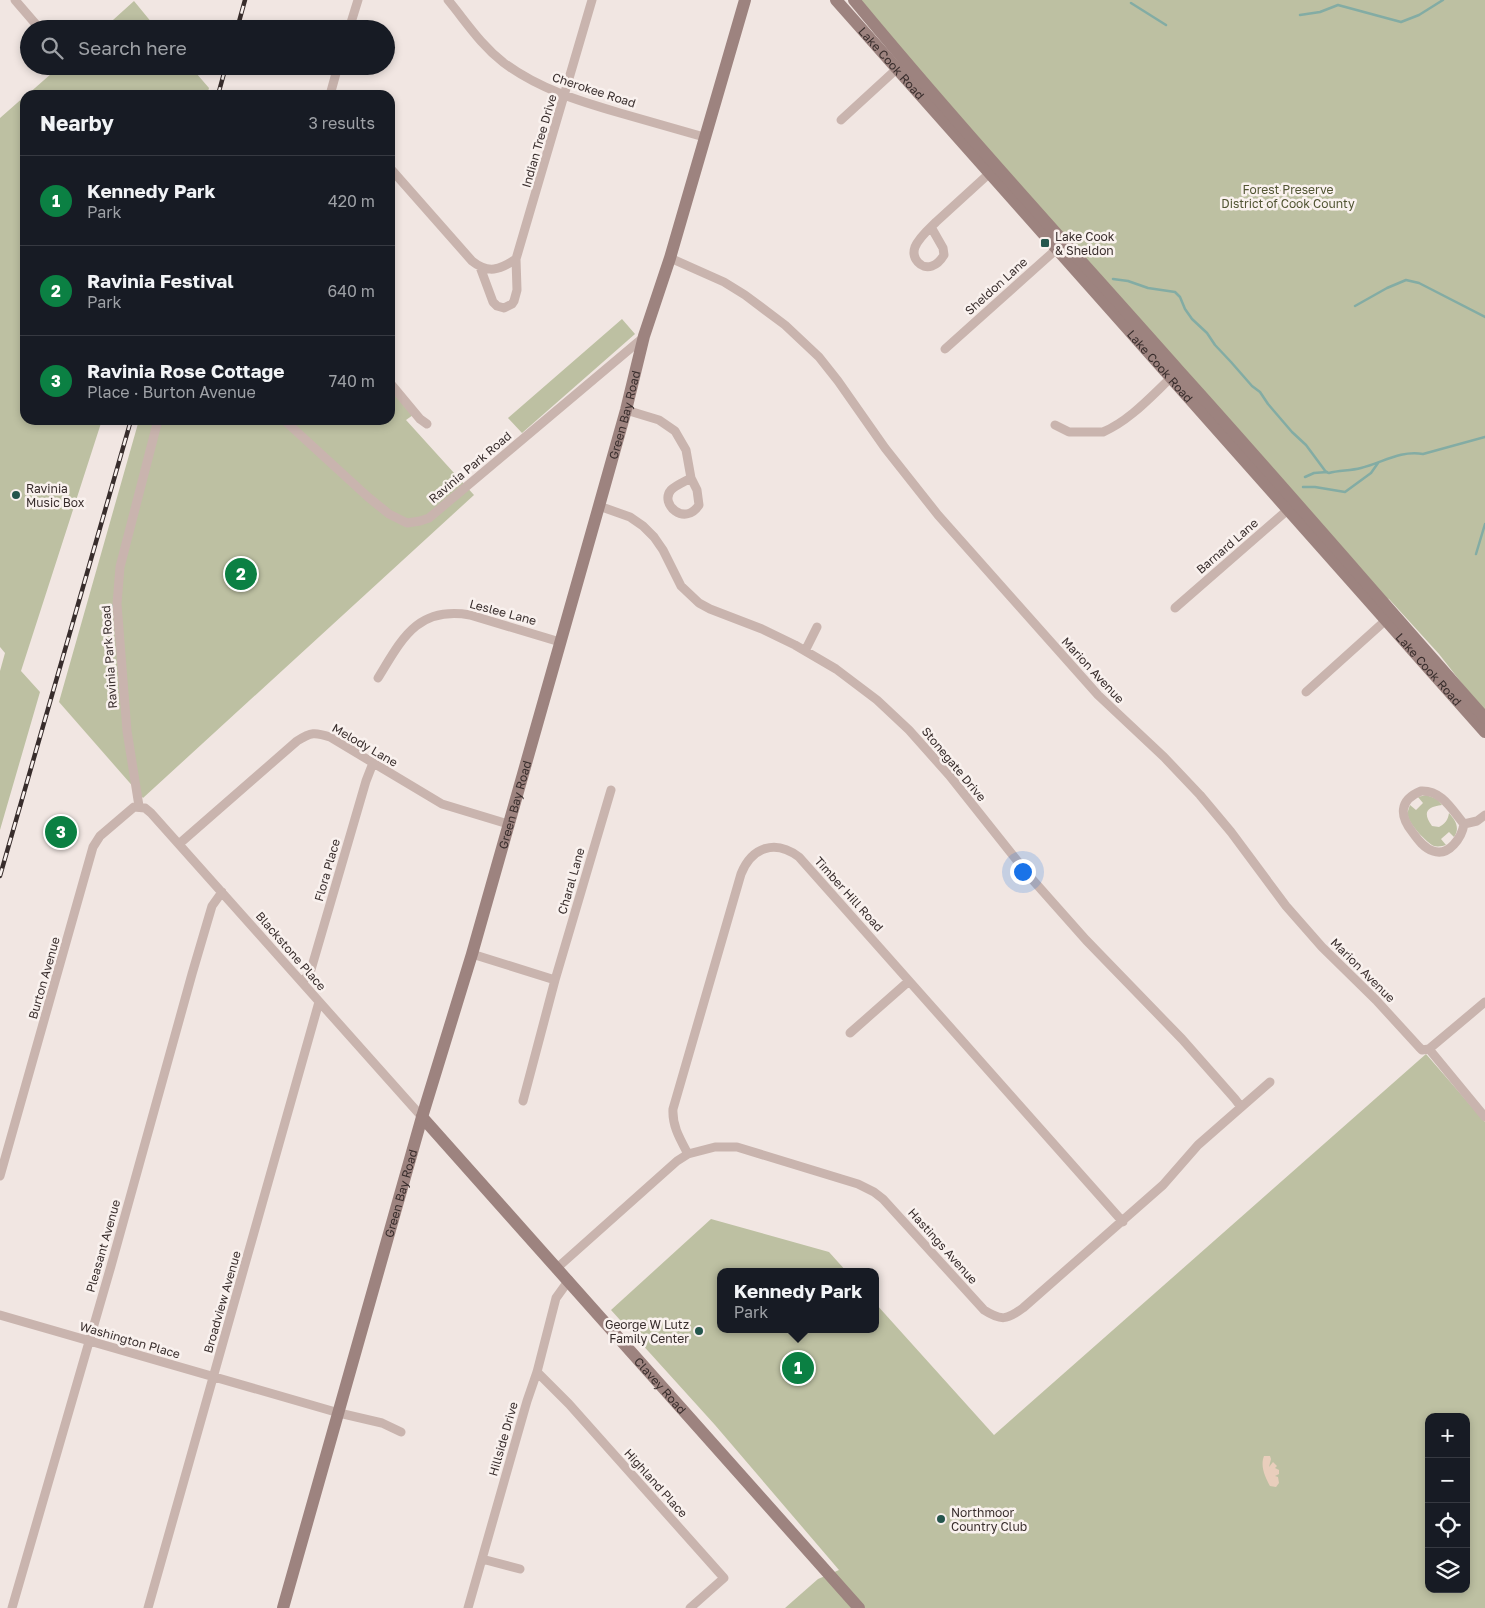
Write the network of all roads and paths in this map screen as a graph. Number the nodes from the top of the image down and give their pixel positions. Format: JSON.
{"nodes":[{"id":1,"x":15,"y":0,"type":"edge"},
{"id":2,"x":358,"y":0,"type":"edge"},
{"id":3,"x":448,"y":0,"type":"edge"},
{"id":4,"x":592,"y":0,"type":"edge"},
{"id":5,"x":745,"y":0,"type":"edge"},
{"id":6,"x":836,"y":0,"type":"edge"},
{"id":7,"x":854,"y":0,"type":"edge"},
{"id":8,"x":32,"y":20,"type":"edge"},
{"id":9,"x":352,"y":20,"type":"edge"},
{"id":10,"x":901,"y":65,"type":"junction"},
{"id":11,"x":336,"y":75,"type":"edge"},
{"id":12,"x":331,"y":90,"type":"edge"},
{"id":13,"x":565,"y":96,"type":"junction"},
{"id":14,"x":842,"y":120,"type":"dead end"},
{"id":15,"x":704,"y":137,"type":"junction"},
{"id":16,"x":993,"y":170,"type":"junction"},
{"id":17,"x":395,"y":174,"type":"edge"},
{"id":18,"x":931,"y":227,"type":"dead end"},
{"id":19,"x":1060,"y":245,"type":"junction"},
{"id":20,"x":670,"y":258,"type":"junction"},
{"id":21,"x":516,"y":259,"type":"junction"},
{"id":22,"x":480,"y":267,"type":"junction"},
{"id":23,"x":644,"y":336,"type":"junction"},
{"id":24,"x":945,"y":349,"type":"dead end"},
{"id":25,"x":1175,"y":374,"type":"junction"},
{"id":26,"x":395,"y":389,"type":"edge"},
{"id":27,"x":626,"y":410,"type":"junction"},
{"id":28,"x":427,"y":424,"type":"dead end"},
{"id":29,"x":157,"y":425,"type":"edge"},
{"id":30,"x":289,"y":425,"type":"edge"},
{"id":31,"x":1055,"y":425,"type":"dead end"},
{"id":32,"x":692,"y":478,"type":"dead end"},
{"id":33,"x":599,"y":506,"type":"junction"},
{"id":34,"x":1291,"y":506,"type":"junction"},
{"id":35,"x":1175,"y":608,"type":"dead end"},
{"id":36,"x":1386,"y":620,"type":"junction"},
{"id":37,"x":818,"y":627,"type":"dead end"},
{"id":38,"x":560,"y":642,"type":"junction"},
{"id":39,"x":805,"y":651,"type":"junction"},
{"id":40,"x":378,"y":678,"type":"dead end"},
{"id":41,"x":1306,"y":692,"type":"dead end"},
{"id":42,"x":1485,"y":718,"type":"edge"},
{"id":43,"x":1485,"y":732,"type":"edge"},
{"id":44,"x":373,"y":763,"type":"junction"},
{"id":45,"x":611,"y":790,"type":"dead end"},
{"id":46,"x":139,"y":806,"type":"junction"},
{"id":47,"x":1485,"y":815,"type":"edge"},
{"id":48,"x":508,"y":824,"type":"junction"},
{"id":49,"x":1464,"y":824,"type":"junction"},
{"id":50,"x":179,"y":844,"type":"junction"},
{"id":51,"x":222,"y":892,"type":"junction"},
{"id":52,"x":472,"y":954,"type":"junction"},
{"id":53,"x":555,"y":980,"type":"junction"},
{"id":54,"x":909,"y":981,"type":"junction"},
{"id":55,"x":302,"y":982,"type":"junction"},
{"id":56,"x":319,"y":1002,"type":"junction"},
{"id":57,"x":1485,"y":1002,"type":"edge"},
{"id":58,"x":850,"y":1033,"type":"dead end"},
{"id":59,"x":1429,"y":1049,"type":"junction"},
{"id":60,"x":1270,"y":1082,"type":"dead end"},
{"id":61,"x":523,"y":1101,"type":"dead end"},
{"id":62,"x":1241,"y":1107,"type":"junction"},
{"id":63,"x":422,"y":1117,"type":"junction"},
{"id":64,"x":1485,"y":1117,"type":"edge"},
{"id":65,"x":688,"y":1154,"type":"junction"},
{"id":66,"x":0,"y":1176,"type":"edge"},
{"id":67,"x":1123,"y":1222,"type":"junction"},
{"id":68,"x":557,"y":1268,"type":"junction"},
{"id":69,"x":568,"y":1280,"type":"junction"},
{"id":70,"x":0,"y":1315,"type":"edge"},
{"id":71,"x":89,"y":1340,"type":"junction"},
{"id":72,"x":537,"y":1372,"type":"junction"},
{"id":73,"x":213,"y":1377,"type":"junction"},
{"id":74,"x":339,"y":1413,"type":"junction"},
{"id":75,"x":401,"y":1432,"type":"dead end"},
{"id":76,"x":482,"y":1559,"type":"junction"},
{"id":77,"x":520,"y":1569,"type":"dead end"},
{"id":78,"x":12,"y":1608,"type":"edge"},
{"id":79,"x":148,"y":1608,"type":"edge"},
{"id":80,"x":283,"y":1608,"type":"edge"},
{"id":81,"x":468,"y":1608,"type":"edge"},
{"id":82,"x":690,"y":1608,"type":"edge"},
{"id":83,"x":859,"y":1608,"type":"edge"}],
"edges":[{"from":1,"to":8,"type":"street"},
{"from":2,"to":9,"type":"street"},
{"from":3,"to":13,"type":"street","name":"Cherokee Road"},
{"from":4,"to":13,"type":"street","name":"Indian Tree Drive"},
{"from":5,"to":15,"type":"main road","name":"Green Bay Road"},
{"from":6,"to":10,"type":"main road","name":"Lake Cook Road"},
{"from":7,"to":10,"type":"main road","name":"Lake Cook Road"},
{"from":10,"to":14,"type":"street"},
{"from":10,"to":16,"type":"main road","name":"Lake Cook Road"},
{"from":11,"to":12,"type":"street"},
{"from":13,"to":15,"type":"street","name":"Cherokee Road"},
{"from":13,"to":21,"type":"street","name":"Indian Tree Drive"},
{"from":15,"to":20,"type":"main road","name":"Green Bay Road"},
{"from":16,"to":18,"type":"street"},
{"from":16,"to":19,"type":"main road","name":"Lake Cook Road"},
{"from":17,"to":22,"type":"street","name":"Indian Tree Drive"},
{"from":19,"to":24,"type":"street","name":"Sheldon Lane"},
{"from":19,"to":25,"type":"main road","name":"Lake Cook Road"},
{"from":20,"to":23,"type":"main road","name":"Green Bay Road"},
{"from":20,"to":59,"type":"street","name":"Marion Avenue"},
{"from":21,"to":22,"type":"street"},
{"from":21,"to":22,"type":"street","name":"Indian Tree Drive"},
{"from":23,"to":27,"type":"main road","name":"Green Bay Road"},
{"from":23,"to":30,"type":"street","name":"Ravinia Park Road"},
{"from":25,"to":31,"type":"street"},
{"from":25,"to":34,"type":"main road","name":"Lake Cook Road"},
{"from":26,"to":28,"type":"street"},
{"from":27,"to":32,"type":"street"},
{"from":27,"to":33,"type":"main road","name":"Green Bay Road"},
{"from":29,"to":46,"type":"street","name":"Ravinia Park Road"},
{"from":33,"to":38,"type":"main road","name":"Green Bay Road"},
{"from":33,"to":39,"type":"street","name":"Stonegate Drive"},
{"from":34,"to":35,"type":"street","name":"Barnard Lane"},
{"from":34,"to":36,"type":"main road","name":"Lake Cook Road"},
{"from":34,"to":42,"type":"main road","name":"Lake Cook Road"},
{"from":36,"to":41,"type":"street"},
{"from":36,"to":43,"type":"main road","name":"Lake Cook Road"},
{"from":37,"to":39,"type":"street"},
{"from":38,"to":40,"type":"street","name":"Leslee Lane"},
{"from":38,"to":48,"type":"main road","name":"Green Bay Road"},
{"from":39,"to":62,"type":"street","name":"Stonegate Drive"},
{"from":44,"to":48,"type":"street","name":"Melody Lane"},
{"from":44,"to":50,"type":"street","name":"Melody Lane"},
{"from":44,"to":55,"type":"street","name":"Flora Place"},
{"from":45,"to":53,"type":"street","name":"Charal Lane"},
{"from":46,"to":50,"type":"street","name":"Blackstone Place"},
{"from":46,"to":66,"type":"street","name":"Burton Avenue"},
{"from":47,"to":49,"type":"street"},
{"from":48,"to":52,"type":"main road","name":"Green Bay Road"},
{"from":49,"to":49,"type":"street"},
{"from":50,"to":51,"type":"street","name":"Blackstone Place"},
{"from":51,"to":55,"type":"street","name":"Blackstone Place"},
{"from":51,"to":71,"type":"street","name":"Pleasant Avenue"},
{"from":52,"to":53,"type":"street"},
{"from":52,"to":63,"type":"main road","name":"Green Bay Road"},
{"from":53,"to":61,"type":"street","name":"Charal Lane"},
{"from":54,"to":58,"type":"street"},
{"from":54,"to":65,"type":"street","name":"Timber Hill Road"},
{"from":54,"to":67,"type":"street","name":"Timber Hill Road"},
{"from":55,"to":56,"type":"street","name":"Blackstone Place"},
{"from":56,"to":63,"type":"street","name":"Blackstone Place"},
{"from":56,"to":73,"type":"street","name":"Broadview Avenue"},
{"from":57,"to":59,"type":"street"},
{"from":59,"to":64,"type":"street","name":"Marion Avenue"},
{"from":60,"to":62,"type":"street","name":"Hastings Avenue"},
{"from":62,"to":67,"type":"street","name":"Hastings Avenue"},
{"from":63,"to":68,"type":"main road","name":"Clavey Road"},
{"from":63,"to":74,"type":"main road","name":"Green Bay Road"},
{"from":65,"to":67,"type":"street","name":"Hastings Avenue"},
{"from":65,"to":68,"type":"street","name":"Hastings Avenue"},
{"from":68,"to":69,"type":"main road","name":"Clavey Road"},
{"from":69,"to":72,"type":"street","name":"Hillside Drive"},
{"from":69,"to":83,"type":"main road","name":"Clavey Road"},
{"from":70,"to":71,"type":"street","name":"Washington Place"},
{"from":71,"to":73,"type":"street","name":"Washington Place"},
{"from":71,"to":78,"type":"street","name":"Pleasant Avenue"},
{"from":72,"to":76,"type":"street","name":"Hillside Drive"},
{"from":72,"to":82,"type":"street","name":"Highland Place"},
{"from":73,"to":74,"type":"street","name":"Washington Place"},
{"from":73,"to":79,"type":"street","name":"Broadview Avenue"},
{"from":74,"to":75,"type":"street","name":"Washington Place"},
{"from":74,"to":80,"type":"main road","name":"Green Bay Road"},
{"from":76,"to":77,"type":"street"},
{"from":76,"to":81,"type":"street","name":"Hillside Drive"}]}
